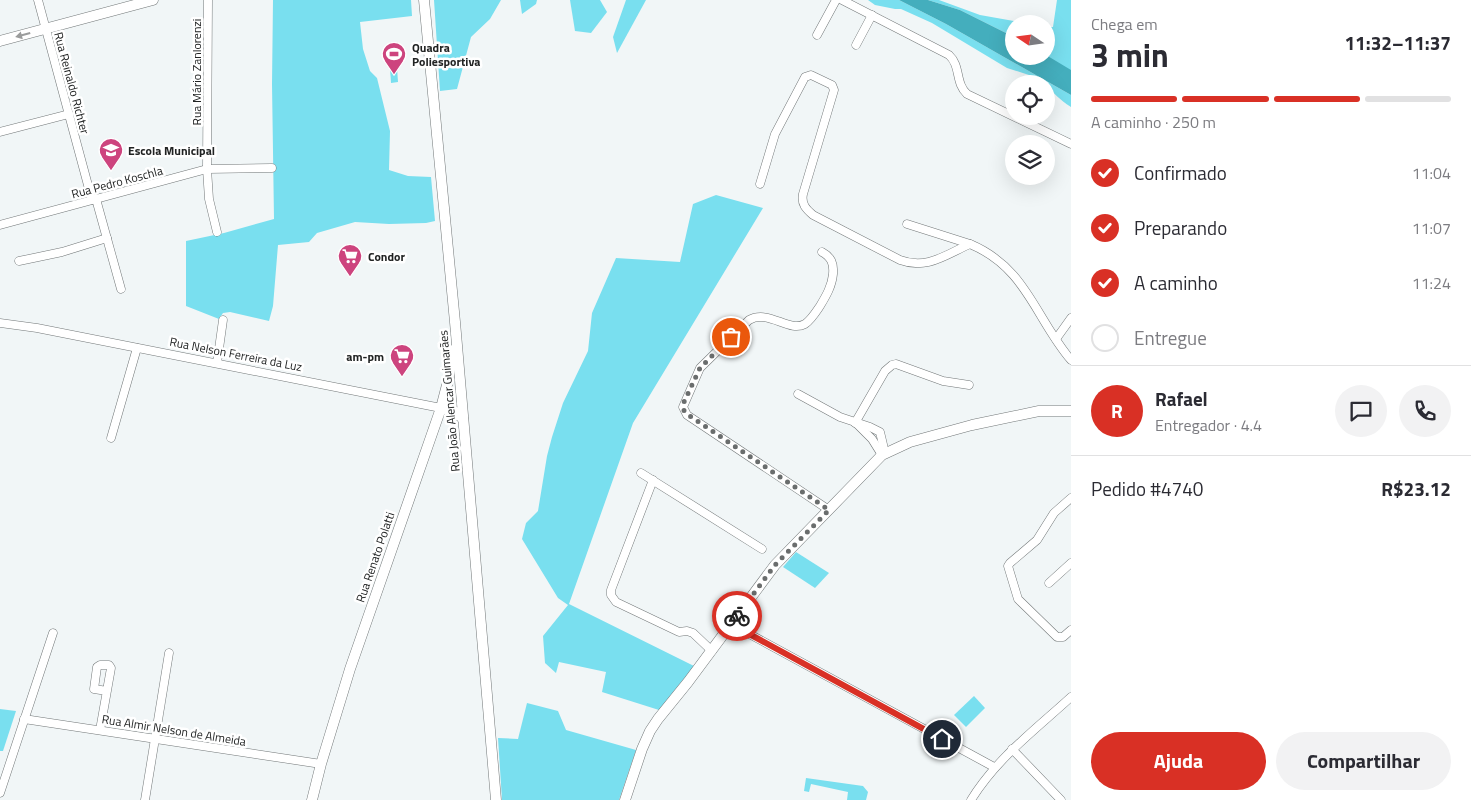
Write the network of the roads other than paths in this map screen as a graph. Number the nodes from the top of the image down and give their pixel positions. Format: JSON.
{"nodes":[{"id":1,"x":38,"y":0,"type":"edge"},
{"id":2,"x":154,"y":0,"type":"edge"},
{"id":3,"x":208,"y":0,"type":"edge"},
{"id":4,"x":424,"y":0,"type":"edge"},
{"id":5,"x":836,"y":0,"type":"edge"},
{"id":6,"x":842,"y":0,"type":"edge"},
{"id":7,"x":126,"y":4,"type":"edge"},
{"id":8,"x":872,"y":16,"type":"junction"},
{"id":9,"x":46,"y":29,"type":"junction"},
{"id":10,"x":817,"y":35,"type":"dead end"},
{"id":11,"x":0,"y":41,"type":"edge"},
{"id":12,"x":856,"y":45,"type":"dead end"},
{"id":13,"x":69,"y":114,"type":"junction"},
{"id":14,"x":0,"y":132,"type":"edge"},
{"id":15,"x":1071,"y":144,"type":"edge"},
{"id":16,"x":272,"y":168,"type":"dead end"},
{"id":17,"x":207,"y":169,"type":"junction"},
{"id":18,"x":760,"y":184,"type":"dead end"},
{"id":19,"x":94,"y":200,"type":"junction"},
{"id":20,"x":908,"y":224,"type":"dead end"},
{"id":21,"x":0,"y":225,"type":"edge"},
{"id":22,"x":216,"y":232,"type":"dead end"},
{"id":23,"x":107,"y":238,"type":"junction"},
{"id":24,"x":970,"y":244,"type":"junction"},
{"id":25,"x":822,"y":252,"type":"dead end"},
{"id":26,"x":19,"y":261,"type":"dead end"},
{"id":27,"x":122,"y":289,"type":"dead end"},
{"id":28,"x":1071,"y":318,"type":"edge"},
{"id":29,"x":223,"y":320,"type":"dead end"},
{"id":30,"x":455,"y":322,"type":"junction"},
{"id":31,"x":0,"y":323,"type":"edge"},
{"id":32,"x":1056,"y":339,"type":"junction"},
{"id":33,"x":137,"y":348,"type":"junction"},
{"id":34,"x":1071,"y":360,"type":"edge"},
{"id":35,"x":217,"y":363,"type":"junction"},
{"id":36,"x":969,"y":385,"type":"dead end"},
{"id":37,"x":798,"y":394,"type":"dead end"},
{"id":38,"x":441,"y":408,"type":"junction"},
{"id":39,"x":1071,"y":411,"type":"edge"},
{"id":40,"x":464,"y":419,"type":"junction"},
{"id":41,"x":855,"y":422,"type":"junction"},
{"id":42,"x":111,"y":438,"type":"dead end"},
{"id":43,"x":884,"y":454,"type":"junction"},
{"id":44,"x":641,"y":473,"type":"dead end"},
{"id":45,"x":653,"y":480,"type":"junction"},
{"id":46,"x":1071,"y":498,"type":"edge"},
{"id":47,"x":829,"y":510,"type":"junction"},
{"id":48,"x":762,"y":549,"type":"dead end"},
{"id":49,"x":1071,"y":563,"type":"edge"},
{"id":50,"x":1049,"y":583,"type":"dead end"},
{"id":51,"x":731,"y":624,"type":"junction"},
{"id":52,"x":1071,"y":630,"type":"edge"},
{"id":53,"x":52,"y":633,"type":"dead end"},
{"id":54,"x":712,"y":650,"type":"junction"},
{"id":55,"x":169,"y":653,"type":"dead end"},
{"id":56,"x":107,"y":691,"type":"dead end"},
{"id":57,"x":1070,"y":699,"type":"edge"},
{"id":58,"x":24,"y":719,"type":"junction"},
{"id":59,"x":100,"y":730,"type":"junction"},
{"id":60,"x":156,"y":739,"type":"junction"},
{"id":61,"x":1012,"y":749,"type":"junction"},
{"id":62,"x":321,"y":764,"type":"junction"},
{"id":63,"x":994,"y":767,"type":"junction"},
{"id":64,"x":0,"y":793,"type":"edge"},
{"id":65,"x":145,"y":800,"type":"edge"},
{"id":66,"x":312,"y":800,"type":"edge"},
{"id":67,"x":496,"y":800,"type":"edge"},
{"id":68,"x":626,"y":800,"type":"edge"},
{"id":69,"x":971,"y":800,"type":"edge"},
{"id":70,"x":1061,"y":800,"type":"edge"}],
"edges":[{"from":1,"to":9,"type":"street","name":"Rua Reinaldo Richter"},
{"from":2,"to":7,"type":"main road"},
{"from":3,"to":17,"type":"street","name":"Rua Mário Zanlorenzi"},
{"from":4,"to":30,"type":"main road","name":"Rua João Alencar Guimarães"},
{"from":5,"to":10,"type":"street"},
{"from":6,"to":8,"type":"street"},
{"from":7,"to":9,"type":"main road"},
{"from":8,"to":12,"type":"street"},
{"from":8,"to":15,"type":"street"},
{"from":9,"to":11,"type":"main road","one_way":true},
{"from":9,"to":13,"type":"street","name":"Rua Reinaldo Richter"},
{"from":13,"to":14,"type":"street"},
{"from":13,"to":19,"type":"street","name":"Rua Reinaldo Richter"},
{"from":16,"to":17,"type":"street","name":"Rua Pedro Koschla"},
{"from":17,"to":19,"type":"street","name":"Rua Pedro Koschla"},
{"from":17,"to":22,"type":"street","name":"Rua Mário Zanlorenzi"},
{"from":18,"to":24,"type":"street"},
{"from":19,"to":21,"type":"street","name":"Rua Pedro Koschla"},
{"from":19,"to":23,"type":"street","name":"Rua Reinaldo Richter"},
{"from":20,"to":24,"type":"street"},
{"from":23,"to":26,"type":"street"},
{"from":23,"to":27,"type":"street","name":"Rua Reinaldo Richter"},
{"from":24,"to":32,"type":"street"},
{"from":25,"to":47,"type":"street"},
{"from":28,"to":32,"type":"street"},
{"from":29,"to":35,"type":"street"},
{"from":30,"to":38,"type":"main road","name":"Rua Renato Polatti"},
{"from":30,"to":40,"type":"main road","name":"Rua João Alencar Guimarães"},
{"from":31,"to":33,"type":"street","name":"Rua Nelson Ferreira da Luz"},
{"from":32,"to":34,"type":"street"},
{"from":33,"to":35,"type":"street","name":"Rua Nelson Ferreira da Luz"},
{"from":33,"to":42,"type":"street"},
{"from":35,"to":38,"type":"street","name":"Rua Nelson Ferreira da Luz"},
{"from":36,"to":41,"type":"street"},
{"from":37,"to":41,"type":"street"},
{"from":38,"to":40,"type":"main road","name":"Rua Nelson Ferreira da Luz"},
{"from":38,"to":62,"type":"main road","name":"Rua Renato Polatti"},
{"from":39,"to":43,"type":"main road"},
{"from":40,"to":67,"type":"main road","name":"Rua João Alencar Guimarães"},
{"from":41,"to":43,"type":"street"},
{"from":43,"to":47,"type":"main road"},
{"from":44,"to":45,"type":"street"},
{"from":45,"to":48,"type":"street"},
{"from":45,"to":54,"type":"street"},
{"from":46,"to":52,"type":"street"},
{"from":47,"to":51,"type":"main road"},
{"from":49,"to":50,"type":"street"},
{"from":51,"to":54,"type":"main road"},
{"from":51,"to":63,"type":"street"},
{"from":53,"to":58,"type":"street"},
{"from":54,"to":68,"type":"main road"},
{"from":55,"to":60,"type":"street"},
{"from":56,"to":59,"type":"street"},
{"from":57,"to":61,"type":"street"},
{"from":58,"to":59,"type":"street","name":"Rua Almir Nelson de Almeida"},
{"from":58,"to":64,"type":"street"},
{"from":59,"to":60,"type":"street","name":"Rua Almir Nelson de Almeida"},
{"from":60,"to":62,"type":"street","name":"Rua Almir Nelson de Almeida"},
{"from":60,"to":65,"type":"street"},
{"from":61,"to":63,"type":"street"},
{"from":61,"to":70,"type":"street"},
{"from":62,"to":66,"type":"main road","name":"Rua Renato Polatti"},
{"from":63,"to":69,"type":"street"}]}
